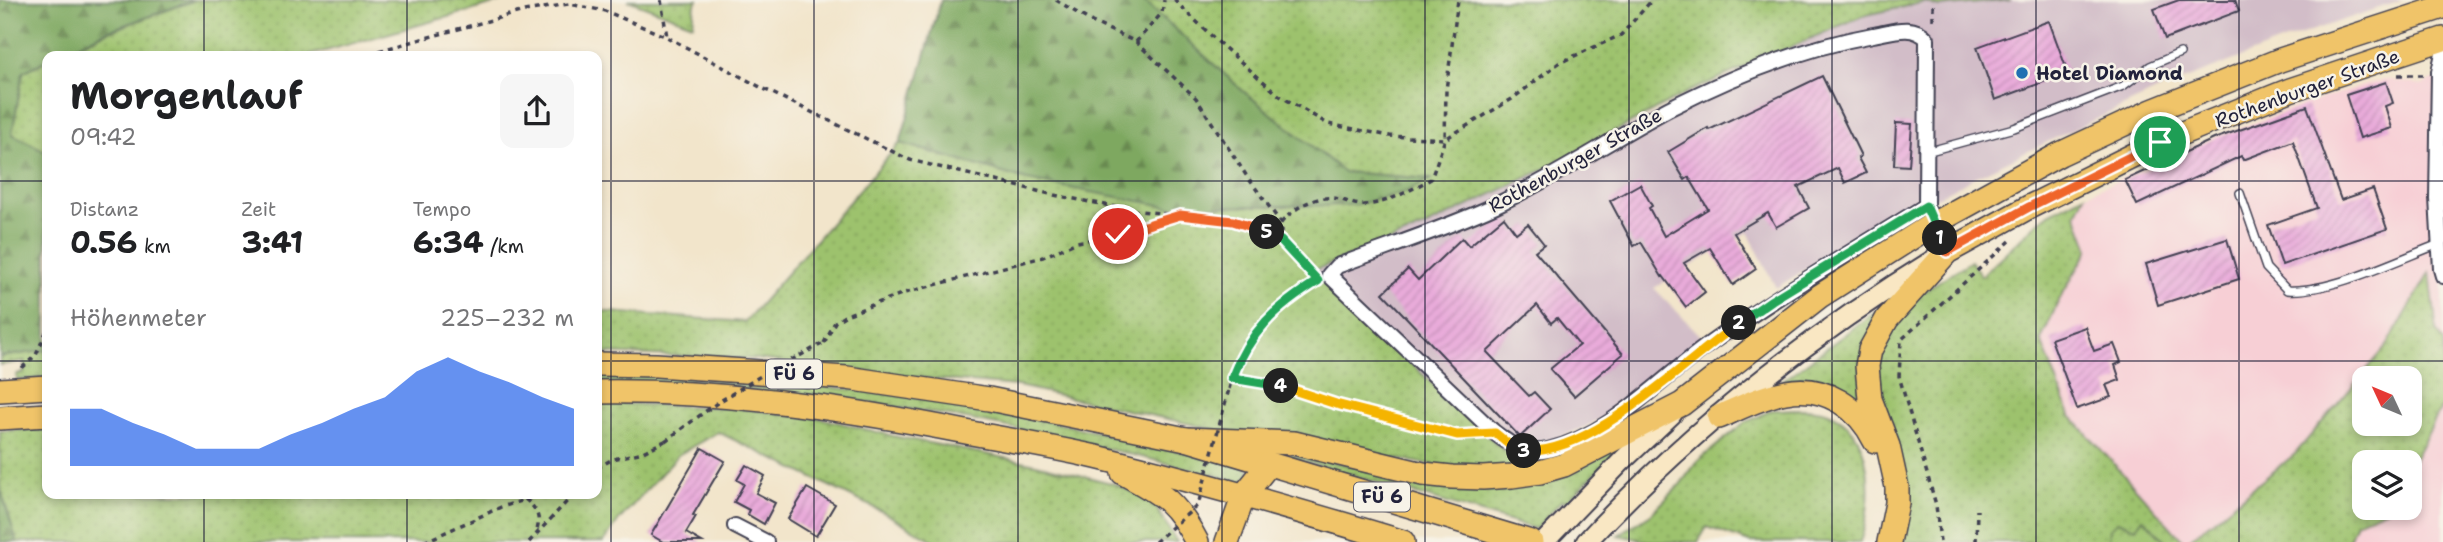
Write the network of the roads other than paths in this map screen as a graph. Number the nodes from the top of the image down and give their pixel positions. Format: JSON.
{"nodes":[{"id":1,"x":2442,"y":13,"type":"edge"},
{"id":2,"x":2443,"y":40,"type":"edge"},
{"id":3,"x":2180,"y":53,"type":"dead end"},
{"id":4,"x":2443,"y":53,"type":"edge"},
{"id":5,"x":1926,"y":152,"type":"junction"},
{"id":6,"x":2240,"y":193,"type":"dead end"},
{"id":7,"x":1929,"y":215,"type":"junction"},
{"id":8,"x":2439,"y":244,"type":"junction"},
{"id":9,"x":1947,"y":252,"type":"junction"},
{"id":10,"x":2443,"y":276,"type":"edge"},
{"id":11,"x":602,"y":364,"type":"edge"},
{"id":12,"x":42,"y":387,"type":"edge"},
{"id":13,"x":0,"y":390,"type":"edge"},
{"id":14,"x":602,"y":393,"type":"edge"},
{"id":15,"x":1682,"y":404,"type":"junction"},
{"id":16,"x":42,"y":415,"type":"edge"},
{"id":17,"x":1719,"y":417,"type":"junction"},
{"id":18,"x":0,"y":418,"type":"edge"},
{"id":19,"x":1186,"y":439,"type":"junction"},
{"id":20,"x":1093,"y":456,"type":"junction"},
{"id":21,"x":1269,"y":464,"type":"junction"},
{"id":22,"x":1244,"y":495,"type":"junction"},
{"id":23,"x":735,"y":526,"type":"dead end"},
{"id":24,"x":766,"y":542,"type":"edge"},
{"id":25,"x":1197,"y":542,"type":"edge"},
{"id":26,"x":1227,"y":542,"type":"edge"},
{"id":27,"x":1403,"y":542,"type":"edge"},
{"id":28,"x":1531,"y":542,"type":"edge"},
{"id":29,"x":1544,"y":542,"type":"edge"},
{"id":30,"x":1586,"y":542,"type":"edge"},
{"id":31,"x":1879,"y":542,"type":"edge"},
{"id":32,"x":1889,"y":542,"type":"edge"}],
"edges":[{"from":1,"to":7,"type":"main road","name":"Rothenburger Straße"},
{"from":2,"to":9,"type":"main road","name":"Rothenburger Straße"},
{"from":3,"to":5,"type":"lane"},
{"from":4,"to":8,"type":"street"},
{"from":5,"to":7,"type":"street","name":"Rothenburger Straße"},
{"from":5,"to":7,"type":"street","name":"Rothenburger Straße"},
{"from":6,"to":8,"type":"lane"},
{"from":7,"to":9,"type":"street","name":"Rothenburger Straße"},
{"from":7,"to":15,"type":"main road","name":"Rothenburger Straße"},
{"from":8,"to":10,"type":"street"},
{"from":9,"to":17,"type":"main road","name":"Rothenburger Straße"},
{"from":9,"to":32,"type":"main road"},
{"from":11,"to":19,"type":"main road","number":"FÜ 6"},
{"from":12,"to":13,"type":"main road"},
{"from":14,"to":20,"type":"main road","number":"FÜ 6"},
{"from":15,"to":19,"type":"main road"},
{"from":15,"to":29,"type":"main road","name":"Rothenburger Straße"},
{"from":16,"to":18,"type":"main road"},
{"from":17,"to":30,"type":"main road","name":"Rothenburger Straße"},
{"from":17,"to":31,"type":"main road"},
{"from":19,"to":21,"type":"main road","number":"FÜ 6"},
{"from":20,"to":22,"type":"main road","number":"FÜ 6"},
{"from":20,"to":25,"type":"main road"},
{"from":21,"to":22,"type":"main road"},
{"from":21,"to":28,"type":"main road","number":"FÜ 6"},
{"from":22,"to":26,"type":"main road"},
{"from":22,"to":27,"type":"main road","number":"FÜ 6"},
{"from":23,"to":24,"type":"street"}]}
